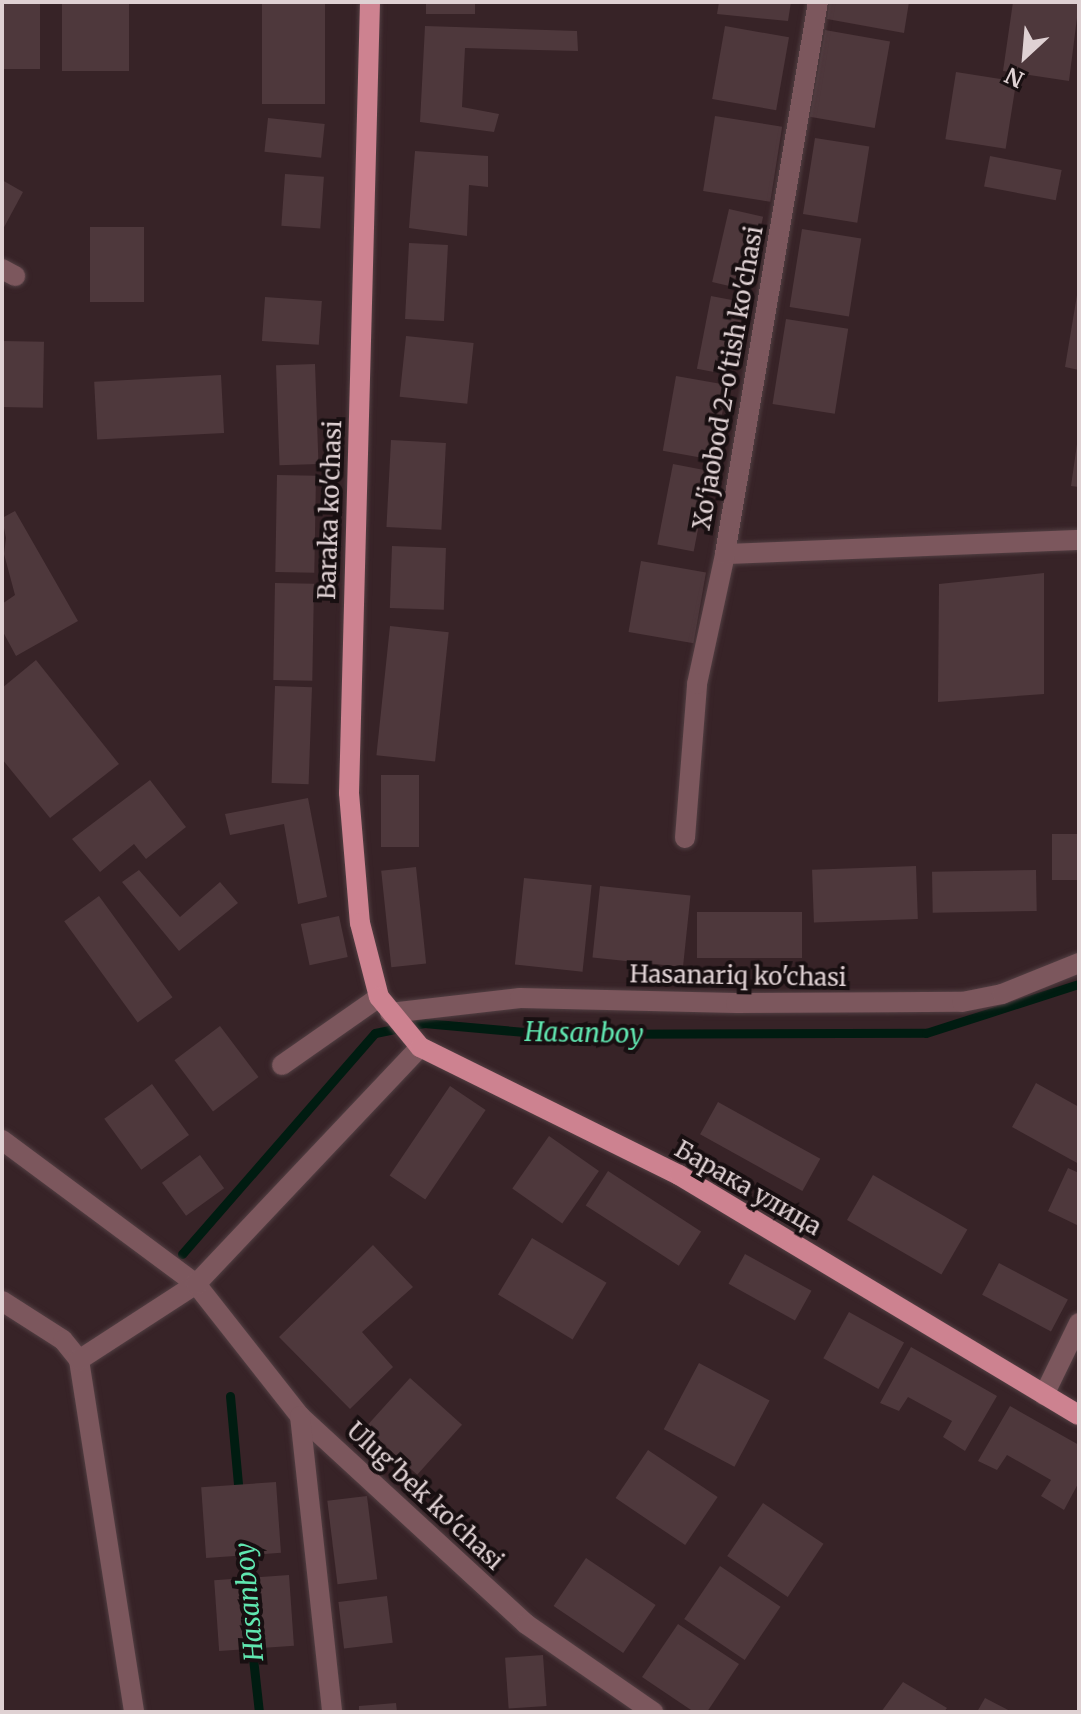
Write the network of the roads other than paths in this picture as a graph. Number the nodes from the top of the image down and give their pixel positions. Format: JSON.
{"nodes":[{"id":1,"x":370,"y":2,"type":"edge"},
{"id":2,"x":818,"y":2,"type":"edge"},
{"id":3,"x":1079,"y":540,"type":"edge"},
{"id":4,"x":725,"y":554,"type":"junction"},
{"id":5,"x":685,"y":838,"type":"dead end"},
{"id":6,"x":1079,"y":963,"type":"edge"},
{"id":7,"x":385,"y":1005,"type":"junction"},
{"id":8,"x":417,"y":1044,"type":"junction"},
{"id":9,"x":282,"y":1065,"type":"dead end"},
{"id":10,"x":2,"y":1140,"type":"edge"},
{"id":11,"x":196,"y":1284,"type":"junction"},
{"id":12,"x":2,"y":1301,"type":"edge"},
{"id":13,"x":1079,"y":1323,"type":"edge"},
{"id":14,"x":79,"y":1360,"type":"junction"},
{"id":15,"x":1044,"y":1395,"type":"junction"},
{"id":16,"x":1079,"y":1415,"type":"edge"},
{"id":17,"x":300,"y":1416,"type":"junction"},
{"id":18,"x":134,"y":1712,"type":"edge"},
{"id":19,"x":332,"y":1712,"type":"edge"},
{"id":20,"x":653,"y":1712,"type":"edge"}],
"edges":[{"from":1,"to":7,"type":"main road","name":"Baraka ko'chasi"},
{"from":2,"to":4,"type":"street","name":"Xo'jaobod 2-o'tish ko'chasi"},
{"from":3,"to":4,"type":"street","name":"Xo'jaobod 2-o'tish ko'chasi"},
{"from":4,"to":5,"type":"street"},
{"from":6,"to":7,"type":"street","name":"Hasanariq ko'chasi"},
{"from":7,"to":8,"type":"main road","name":"Барака улица"},
{"from":7,"to":9,"type":"street"},
{"from":8,"to":11,"type":"street"},
{"from":8,"to":15,"type":"main road","name":"Барака улица"},
{"from":10,"to":11,"type":"street","name":"Ulug'bek ko'chasi"},
{"from":11,"to":14,"type":"street"},
{"from":11,"to":17,"type":"street","name":"Ulug'bek ko'chasi"},
{"from":12,"to":14,"type":"street"},
{"from":13,"to":15,"type":"street"},
{"from":14,"to":18,"type":"street"},
{"from":15,"to":16,"type":"main road","name":"Барака улица"},
{"from":17,"to":19,"type":"street"},
{"from":17,"to":20,"type":"street","name":"Ulug'bek ko'chasi"}]}
